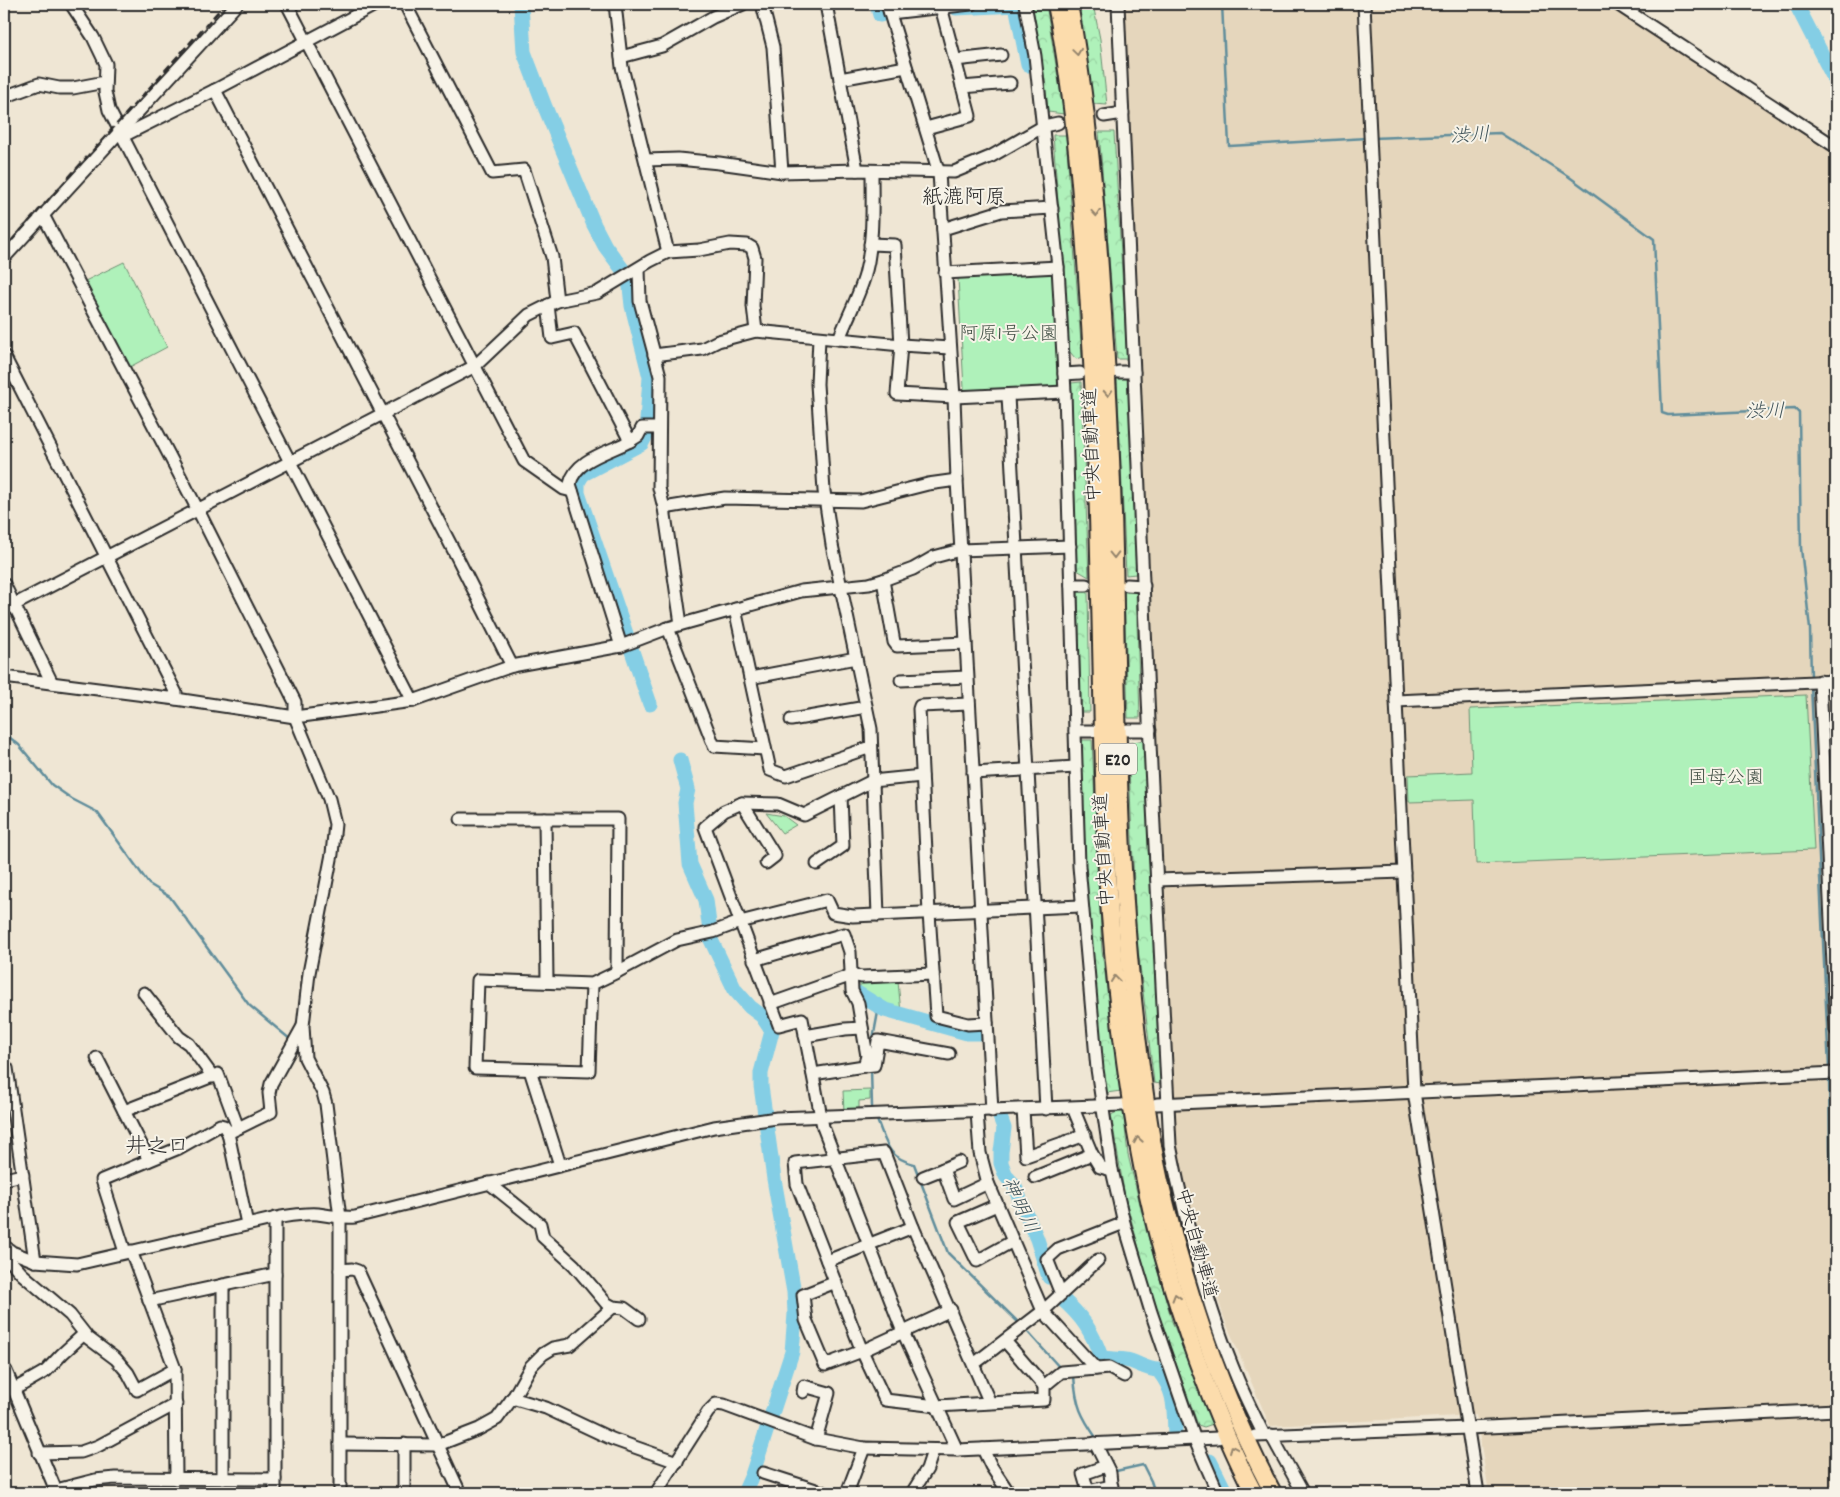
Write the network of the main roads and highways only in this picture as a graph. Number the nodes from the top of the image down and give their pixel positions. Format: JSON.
{"nodes":[{"id":1,"x":1056,"y":4,"type":"edge"},
{"id":2,"x":1069,"y":4,"type":"edge"},
{"id":3,"x":1254,"y":1493,"type":"edge"},
{"id":4,"x":1273,"y":1493,"type":"edge"}],
"edges":[{"from":3,"to":1,"type":"highway","name":"中央自動車道","number":"E20","one_way":true},
{"from":2,"to":4,"type":"highway","name":"中央自動車道","number":"E20","one_way":true}]}
